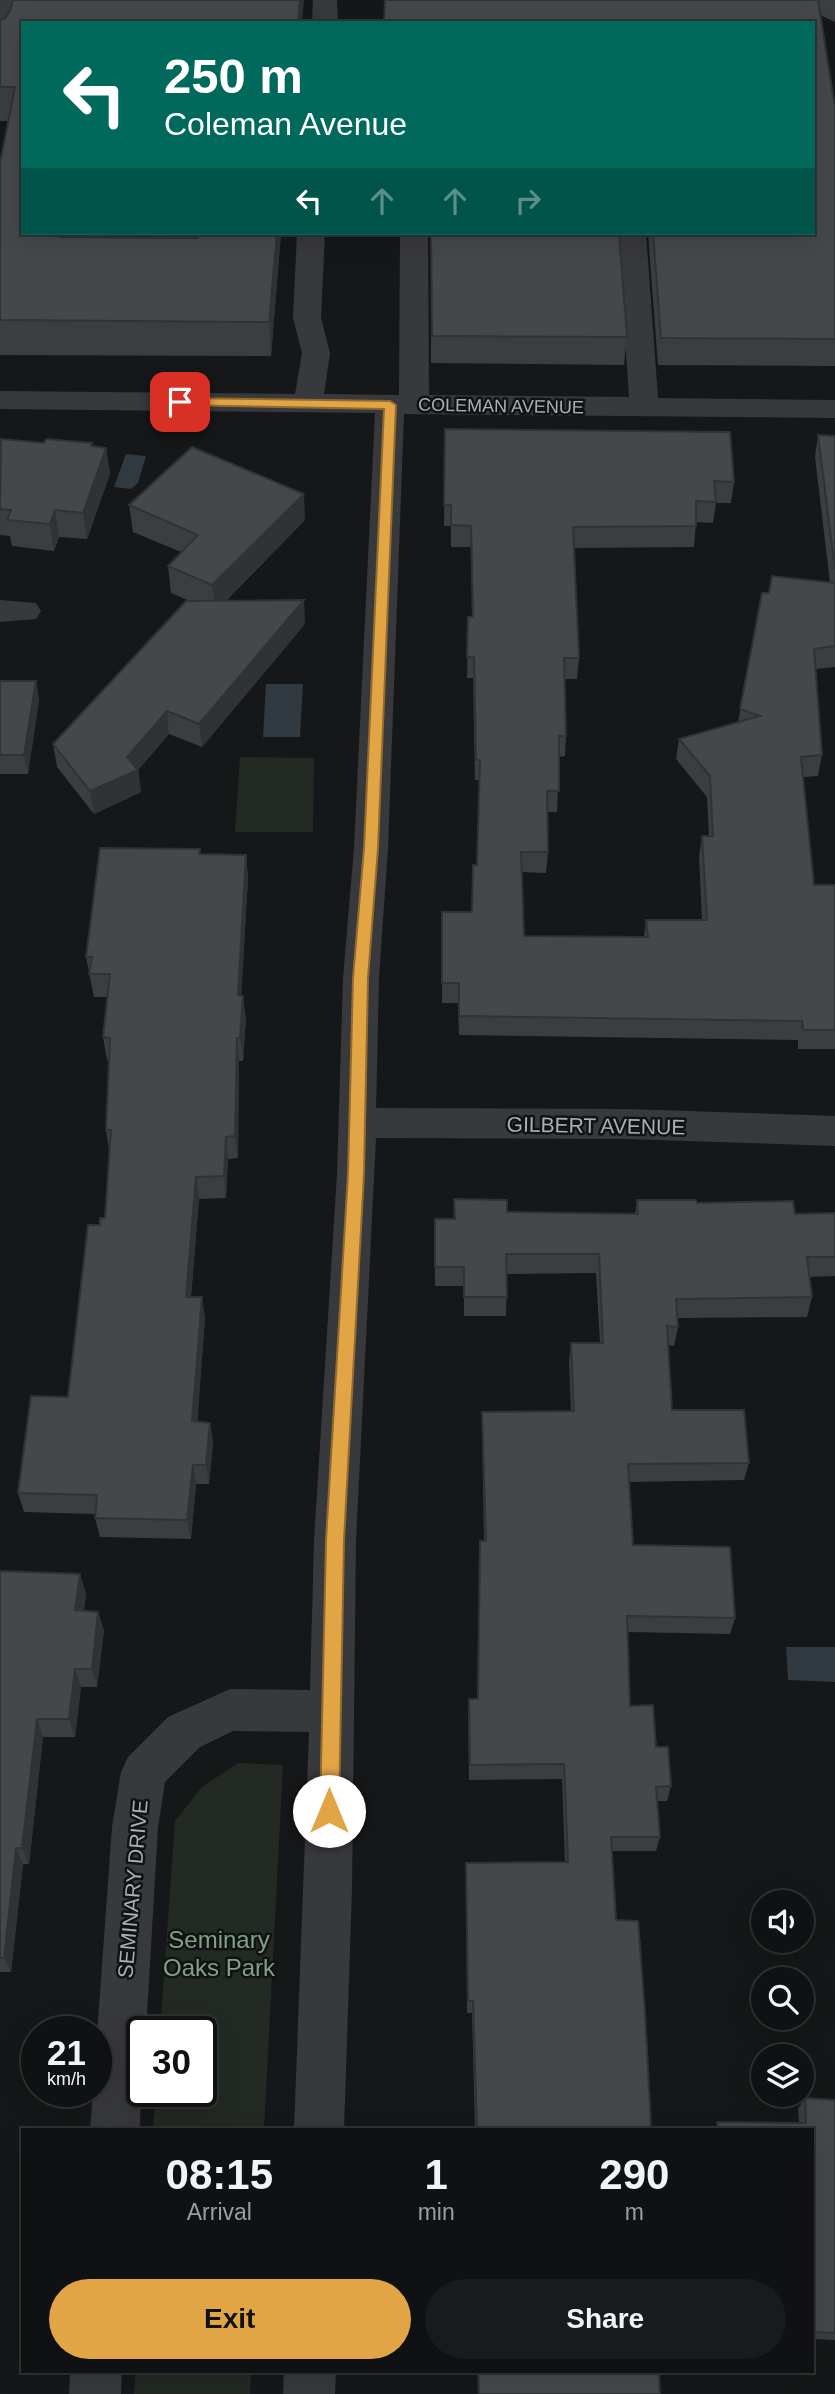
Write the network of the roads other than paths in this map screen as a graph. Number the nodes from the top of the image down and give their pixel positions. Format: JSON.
{"nodes":[{"id":1,"x":10,"y":0,"type":"edge"},
{"id":2,"x":325,"y":0,"type":"edge"},
{"id":3,"x":325,"y":21,"type":"edge"},
{"id":4,"x":0,"y":45,"type":"edge"},
{"id":5,"x":311,"y":235,"type":"edge"},
{"id":6,"x":414,"y":235,"type":"edge"},
{"id":7,"x":632,"y":235,"type":"edge"},
{"id":8,"x":0,"y":400,"type":"edge"},
{"id":9,"x":308,"y":403,"type":"junction"},
{"id":10,"x":402,"y":405,"type":"junction"},
{"id":11,"x":645,"y":407,"type":"junction"},
{"id":12,"x":835,"y":409,"type":"edge"},
{"id":13,"x":358,"y":1123,"type":"junction"},
{"id":14,"x":835,"y":1131,"type":"edge"},
{"id":15,"x":330,"y":1711,"type":"junction"},
{"id":16,"x":115,"y":2128,"type":"edge"},
{"id":17,"x":319,"y":2128,"type":"edge"},
{"id":18,"x":96,"y":2373,"type":"edge"},
{"id":19,"x":310,"y":2373,"type":"edge"},
{"id":20,"x":95,"y":2394,"type":"edge"},
{"id":21,"x":309,"y":2394,"type":"edge"}],
"edges":[{"from":1,"to":4,"type":"street"},
{"from":2,"to":3,"type":"street"},
{"from":5,"to":9,"type":"street"},
{"from":6,"to":10,"type":"street"},
{"from":7,"to":11,"type":"street"},
{"from":8,"to":9,"type":"street","name":"COLEMAN AVENUE"},
{"from":9,"to":10,"type":"street","name":"COLEMAN AVENUE"},
{"from":10,"to":11,"type":"street","name":"COLEMAN AVENUE"},
{"from":10,"to":13,"type":"street"},
{"from":11,"to":12,"type":"street","name":"COLEMAN AVENUE"},
{"from":13,"to":14,"type":"street","name":"GILBERT AVENUE"},
{"from":13,"to":15,"type":"street"},
{"from":15,"to":16,"type":"street","name":"SEMINARY DRIVE"},
{"from":15,"to":17,"type":"street"},
{"from":18,"to":20,"type":"street"},
{"from":19,"to":21,"type":"street"}]}
